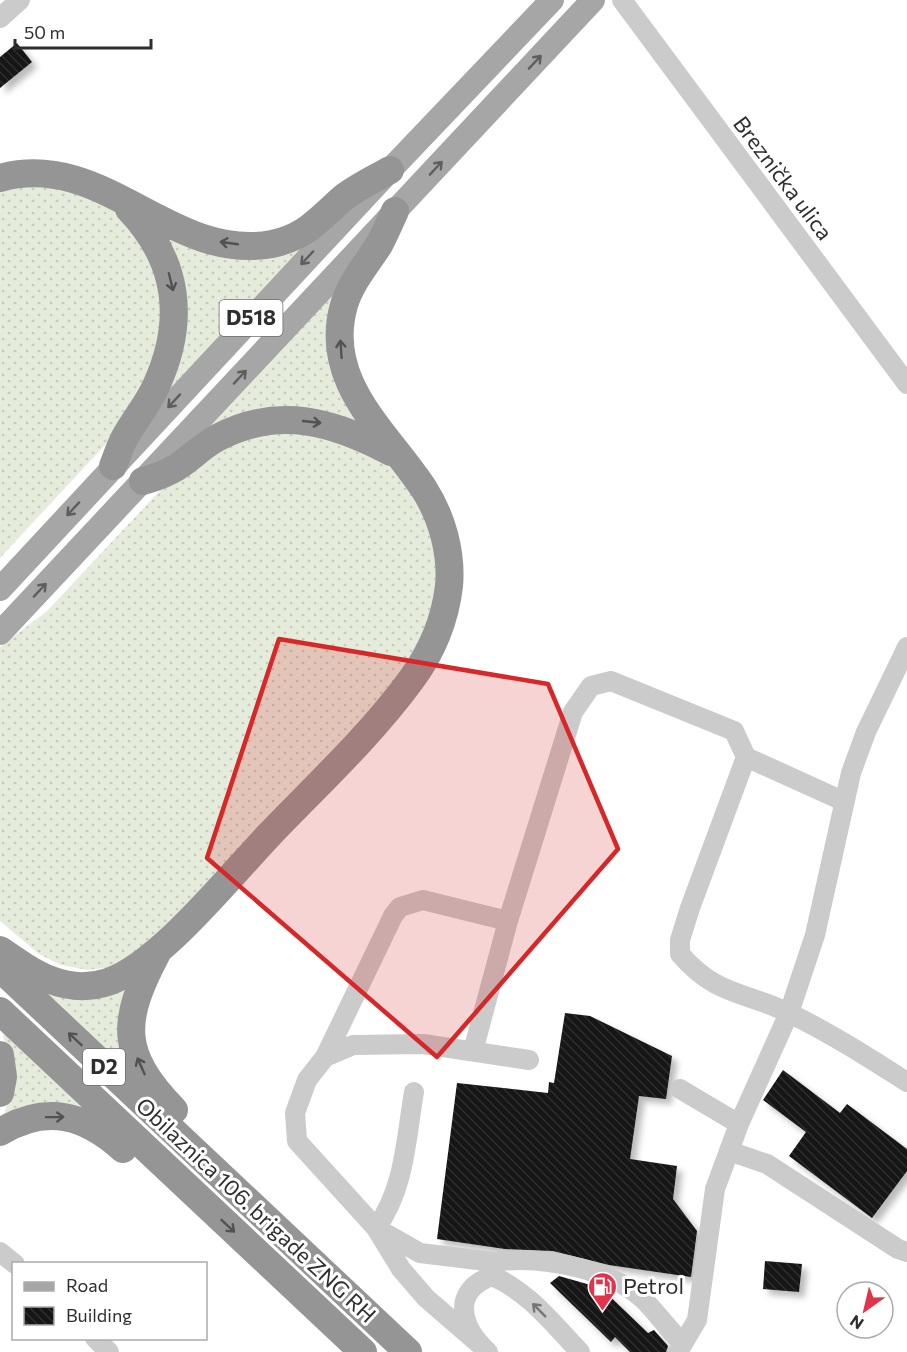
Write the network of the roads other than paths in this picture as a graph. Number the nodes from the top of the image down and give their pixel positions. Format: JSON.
{"nodes":[{"id":1,"x":552,"y":0,"type":"edge"},
{"id":2,"x":593,"y":0,"type":"edge"},
{"id":3,"x":622,"y":0,"type":"edge"},
{"id":4,"x":390,"y":170,"type":"junction"},
{"id":5,"x":0,"y":178,"type":"edge"},
{"id":6,"x":119,"y":198,"type":"junction"},
{"id":7,"x":395,"y":211,"type":"junction"},
{"id":8,"x":907,"y":384,"type":"edge"},
{"id":9,"x":396,"y":455,"type":"junction"},
{"id":10,"x":113,"y":466,"type":"junction"},
{"id":11,"x":143,"y":481,"type":"junction"},
{"id":12,"x":0,"y":589,"type":"edge"},
{"id":13,"x":0,"y":633,"type":"edge"},
{"id":14,"x":907,"y":647,"type":"edge"},
{"id":15,"x":746,"y":757,"type":"junction"},
{"id":16,"x":843,"y":801,"type":"junction"},
{"id":17,"x":508,"y":921,"type":"junction"},
{"id":18,"x":0,"y":950,"type":"edge"},
{"id":19,"x":158,"y":952,"type":"junction"},
{"id":20,"x":0,"y":968,"type":"edge"},
{"id":21,"x":0,"y":1011,"type":"edge"},
{"id":22,"x":789,"y":1013,"type":"junction"},
{"id":23,"x":473,"y":1052,"type":"junction"},
{"id":24,"x":0,"y":1055,"type":"edge"},
{"id":25,"x":325,"y":1057,"type":"junction"},
{"id":26,"x":529,"y":1060,"type":"dead end"},
{"id":27,"x":907,"y":1082,"type":"edge"},
{"id":28,"x":680,"y":1089,"type":"dead end"},
{"id":29,"x":414,"y":1092,"type":"dead end"},
{"id":30,"x":0,"y":1093,"type":"edge"},
{"id":31,"x":739,"y":1124,"type":"junction"},
{"id":32,"x":0,"y":1132,"type":"edge"},
{"id":33,"x":729,"y":1151,"type":"junction"},
{"id":34,"x":209,"y":1165,"type":"junction"},
{"id":35,"x":186,"y":1186,"type":"junction"},
{"id":36,"x":376,"y":1228,"type":"junction"},
{"id":37,"x":0,"y":1252,"type":"edge"},
{"id":38,"x":907,"y":1252,"type":"edge"},
{"id":39,"x":14,"y":1262,"type":"edge"},
{"id":40,"x":493,"y":1269,"type":"junction"},
{"id":41,"x":97,"y":1340,"type":"edge"},
{"id":42,"x":483,"y":1347,"type":"edge"},
{"id":43,"x":680,"y":1348,"type":"edge"},
{"id":44,"x":109,"y":1352,"type":"edge"},
{"id":45,"x":363,"y":1352,"type":"edge"},
{"id":46,"x":408,"y":1352,"type":"edge"},
{"id":47,"x":580,"y":1352,"type":"edge"}],
"edges":[{"from":1,"to":4,"type":"main road","number":"D518"},
{"from":7,"to":2,"type":"main road","number":"D518","one_way":true},
{"from":3,"to":8,"type":"street","name":"Breznička ulica"},
{"from":4,"to":6,"type":"highway","one_way":true},
{"from":4,"to":10,"type":"main road","number":"D518","one_way":true},
{"from":5,"to":6,"type":"highway"},
{"from":6,"to":10,"type":"highway","one_way":true},
{"from":9,"to":7,"type":"highway","one_way":true},
{"from":11,"to":7,"type":"main road","number":"D518","one_way":true},
{"from":11,"to":9,"type":"highway","one_way":true},
{"from":9,"to":19,"type":"highway"},
{"from":10,"to":12,"type":"main road","number":"D518","one_way":true},
{"from":13,"to":11,"type":"main road","number":"D518","one_way":true},
{"from":14,"to":16,"type":"street"},
{"from":15,"to":16,"type":"street"},
{"from":15,"to":17,"type":"street"},
{"from":15,"to":22,"type":"street"},
{"from":16,"to":22,"type":"street"},
{"from":17,"to":23,"type":"street"},
{"from":17,"to":25,"type":"street"},
{"from":18,"to":19,"type":"highway"},
{"from":34,"to":19,"type":"highway","one_way":true},
{"from":34,"to":20,"type":"highway","name":"Obilaznica 106. brigade ZNG RH","number":"D2","one_way":true},
{"from":21,"to":35,"type":"highway","name":"Obilaznica 106. brigade ZNG RH","number":"D2"},
{"from":22,"to":27,"type":"street"},
{"from":22,"to":31,"type":"street"},
{"from":23,"to":25,"type":"street"},
{"from":23,"to":26,"type":"street"},
{"from":24,"to":30,"type":"highway"},
{"from":25,"to":36,"type":"street"},
{"from":28,"to":31,"type":"street"},
{"from":29,"to":36,"type":"street"},
{"from":31,"to":33,"type":"street"},
{"from":32,"to":35,"type":"highway","one_way":true},
{"from":33,"to":38,"type":"street"},
{"from":33,"to":43,"type":"street"},
{"from":34,"to":46,"type":"highway","name":"Obilaznica 106. brigade ZNG RH","number":"D2"},
{"from":35,"to":45,"type":"highway","name":"Obilaznica 106. brigade ZNG RH","number":"D2","one_way":true},
{"from":36,"to":40,"type":"street"},
{"from":36,"to":42,"type":"street"},
{"from":37,"to":39,"type":"street"},
{"from":40,"to":42,"type":"street"},
{"from":40,"to":43,"type":"street"},
{"from":47,"to":40,"type":"street","one_way":true},
{"from":41,"to":44,"type":"street"}]}
